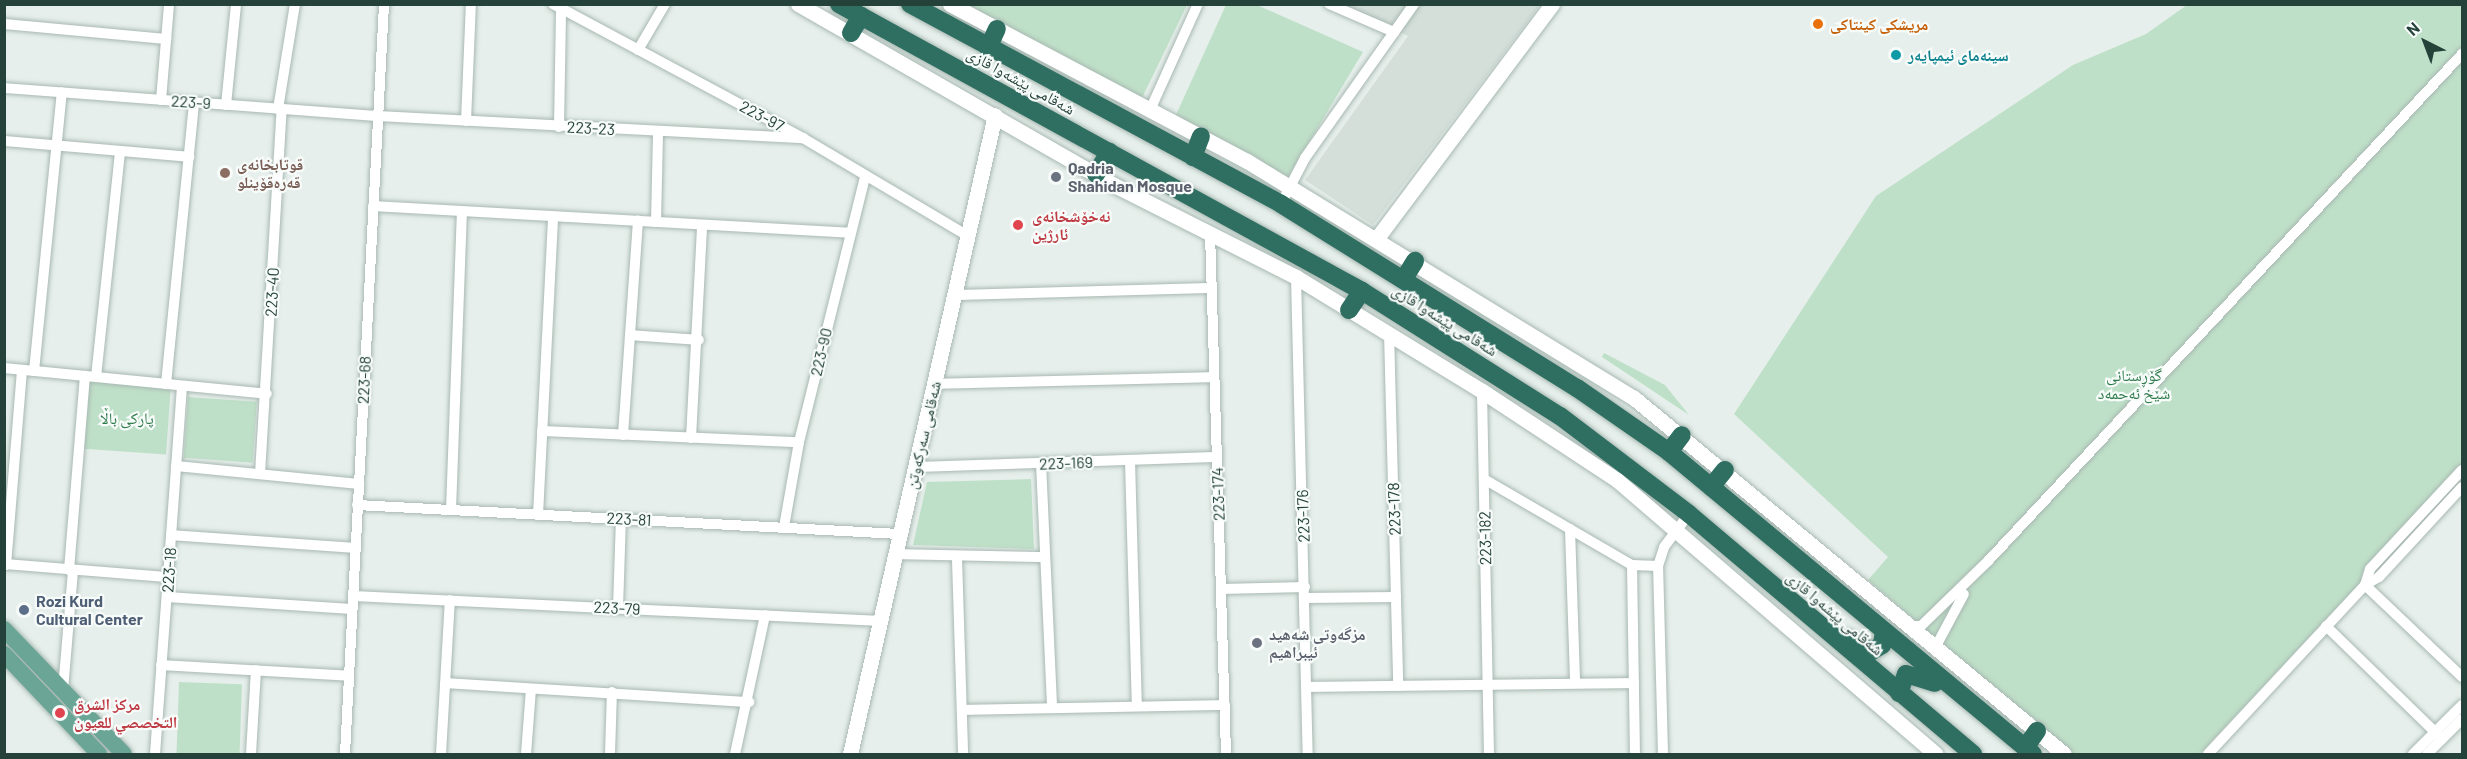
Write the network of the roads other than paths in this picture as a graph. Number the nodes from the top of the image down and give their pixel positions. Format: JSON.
{"nodes":[{"id":1,"x":169,"y":4,"type":"edge"},
{"id":2,"x":236,"y":4,"type":"edge"},
{"id":3,"x":295,"y":4,"type":"edge"},
{"id":4,"x":384,"y":4,"type":"edge"},
{"id":5,"x":471,"y":4,"type":"edge"},
{"id":6,"x":664,"y":4,"type":"edge"},
{"id":7,"x":798,"y":4,"type":"edge"},
{"id":8,"x":839,"y":4,"type":"edge"},
{"id":9,"x":910,"y":4,"type":"edge"},
{"id":10,"x":950,"y":4,"type":"edge"},
{"id":11,"x":1198,"y":4,"type":"edge"},
{"id":12,"x":1329,"y":4,"type":"edge"},
{"id":13,"x":1414,"y":4,"type":"edge"},
{"id":14,"x":1552,"y":4,"type":"edge"},
{"id":15,"x":557,"y":7,"type":"edge"},
{"id":16,"x":861,"y":16,"type":"junction"},
{"id":17,"x":4,"y":24,"type":"edge"},
{"id":18,"x":997,"y":28,"type":"junction"},
{"id":19,"x":1394,"y":32,"type":"junction"},
{"id":20,"x":851,"y":33,"type":"junction"},
{"id":21,"x":166,"y":39,"type":"junction"},
{"id":22,"x":988,"y":48,"type":"junction"},
{"id":23,"x":638,"y":50,"type":"junction"},
{"id":24,"x":2463,"y":54,"type":"edge"},
{"id":25,"x":4,"y":88,"type":"edge"},
{"id":26,"x":62,"y":92,"type":"junction"},
{"id":27,"x":161,"y":100,"type":"junction"},
{"id":28,"x":194,"y":102,"type":"junction"},
{"id":29,"x":226,"y":105,"type":"junction"},
{"id":30,"x":1151,"y":108,"type":"junction"},
{"id":31,"x":280,"y":109,"type":"junction"},
{"id":32,"x":995,"y":115,"type":"junction"},
{"id":33,"x":378,"y":116,"type":"junction"},
{"id":34,"x":466,"y":121,"type":"junction"},
{"id":35,"x":559,"y":126,"type":"junction"},
{"id":36,"x":658,"y":132,"type":"junction"},
{"id":37,"x":1201,"y":136,"type":"junction"},
{"id":38,"x":804,"y":138,"type":"junction"},
{"id":39,"x":4,"y":141,"type":"edge"},
{"id":40,"x":57,"y":145,"type":"junction"},
{"id":41,"x":120,"y":151,"type":"junction"},
{"id":42,"x":1109,"y":152,"type":"junction"},
{"id":43,"x":189,"y":157,"type":"junction"},
{"id":44,"x":1193,"y":157,"type":"junction"},
{"id":45,"x":1096,"y":174,"type":"junction"},
{"id":46,"x":865,"y":178,"type":"junction"},
{"id":47,"x":1290,"y":186,"type":"junction"},
{"id":48,"x":1281,"y":204,"type":"junction"},
{"id":49,"x":373,"y":206,"type":"junction"},
{"id":50,"x":462,"y":211,"type":"junction"},
{"id":51,"x":553,"y":216,"type":"junction"},
{"id":52,"x":638,"y":221,"type":"junction"},
{"id":53,"x":656,"y":222,"type":"junction"},
{"id":54,"x":702,"y":225,"type":"junction"},
{"id":55,"x":849,"y":233,"type":"junction"},
{"id":56,"x":1210,"y":233,"type":"junction"},
{"id":57,"x":968,"y":236,"type":"junction"},
{"id":58,"x":1377,"y":238,"type":"junction"},
{"id":59,"x":1415,"y":261,"type":"junction"},
{"id":60,"x":1296,"y":277,"type":"junction"},
{"id":61,"x":1405,"y":277,"type":"junction"},
{"id":62,"x":1212,"y":288,"type":"junction"},
{"id":63,"x":1362,"y":291,"type":"junction"},
{"id":64,"x":954,"y":295,"type":"junction"},
{"id":65,"x":1349,"y":310,"type":"junction"},
{"id":66,"x":1389,"y":332,"type":"junction"},
{"id":67,"x":630,"y":335,"type":"junction"},
{"id":68,"x":699,"y":340,"type":"junction"},
{"id":69,"x":4,"y":368,"type":"edge"},
{"id":70,"x":22,"y":370,"type":"junction"},
{"id":71,"x":34,"y":371,"type":"junction"},
{"id":72,"x":91,"y":376,"type":"junction"},
{"id":73,"x":1214,"y":377,"type":"junction"},
{"id":74,"x":166,"y":384,"type":"junction"},
{"id":75,"x":934,"y":384,"type":"junction"},
{"id":76,"x":182,"y":386,"type":"junction"},
{"id":77,"x":1482,"y":391,"type":"junction"},
{"id":78,"x":267,"y":394,"type":"junction"},
{"id":79,"x":542,"y":431,"type":"junction"},
{"id":80,"x":623,"y":435,"type":"junction"},
{"id":81,"x":1682,"y":435,"type":"junction"},
{"id":82,"x":691,"y":438,"type":"junction"},
{"id":83,"x":799,"y":442,"type":"junction"},
{"id":84,"x":1669,"y":452,"type":"junction"},
{"id":85,"x":1217,"y":457,"type":"junction"},
{"id":86,"x":1130,"y":461,"type":"junction"},
{"id":87,"x":1041,"y":463,"type":"junction"},
{"id":88,"x":176,"y":466,"type":"junction"},
{"id":89,"x":915,"y":467,"type":"junction"},
{"id":90,"x":1725,"y":470,"type":"junction"},
{"id":91,"x":2463,"y":470,"type":"edge"},
{"id":92,"x":260,"y":474,"type":"junction"},
{"id":93,"x":1484,"y":479,"type":"junction"},
{"id":94,"x":359,"y":484,"type":"junction"},
{"id":95,"x":2463,"y":487,"type":"edge"},
{"id":96,"x":1711,"y":488,"type":"junction"},
{"id":97,"x":357,"y":505,"type":"junction"},
{"id":98,"x":451,"y":510,"type":"junction"},
{"id":99,"x":1689,"y":514,"type":"junction"},
{"id":100,"x":538,"y":515,"type":"junction"},
{"id":101,"x":621,"y":519,"type":"junction"},
{"id":102,"x":784,"y":527,"type":"junction"},
{"id":103,"x":1570,"y":529,"type":"junction"},
{"id":104,"x":1676,"y":529,"type":"junction"},
{"id":105,"x":900,"y":534,"type":"junction"},
{"id":106,"x":171,"y":535,"type":"junction"},
{"id":107,"x":355,"y":548,"type":"junction"},
{"id":108,"x":896,"y":554,"type":"junction"},
{"id":109,"x":1045,"y":557,"type":"junction"},
{"id":110,"x":957,"y":559,"type":"junction"},
{"id":111,"x":1989,"y":560,"type":"junction"},
{"id":112,"x":5,"y":565,"type":"edge"},
{"id":113,"x":1632,"y":565,"type":"junction"},
{"id":114,"x":1658,"y":566,"type":"junction"},
{"id":115,"x":71,"y":570,"type":"junction"},
{"id":116,"x":167,"y":577,"type":"junction"},
{"id":117,"x":2365,"y":585,"type":"junction"},
{"id":118,"x":1221,"y":589,"type":"junction"},
{"id":119,"x":1305,"y":593,"type":"junction"},
{"id":120,"x":353,"y":596,"type":"junction"},
{"id":121,"x":166,"y":597,"type":"junction"},
{"id":122,"x":1396,"y":597,"type":"junction"},
{"id":123,"x":450,"y":600,"type":"junction"},
{"id":124,"x":618,"y":608,"type":"junction"},
{"id":125,"x":352,"y":609,"type":"junction"},
{"id":126,"x":1805,"y":614,"type":"junction"},
{"id":127,"x":765,"y":615,"type":"junction"},
{"id":128,"x":881,"y":621,"type":"junction"},
{"id":129,"x":1908,"y":626,"type":"junction"},
{"id":130,"x":2326,"y":626,"type":"junction"},
{"id":131,"x":4,"y":629,"type":"edge"},
{"id":132,"x":1884,"y":631,"type":"junction"},
{"id":133,"x":1935,"y":648,"type":"junction"},
{"id":134,"x":4,"y":654,"type":"edge"},
{"id":135,"x":161,"y":665,"type":"junction"},
{"id":136,"x":256,"y":670,"type":"junction"},
{"id":137,"x":349,"y":676,"type":"junction"},
{"id":138,"x":2463,"y":677,"type":"edge"},
{"id":139,"x":446,"y":683,"type":"junction"},
{"id":140,"x":1634,"y":683,"type":"junction"},
{"id":141,"x":1575,"y":684,"type":"junction"},
{"id":142,"x":1488,"y":685,"type":"junction"},
{"id":143,"x":1398,"y":686,"type":"junction"},
{"id":144,"x":1307,"y":687,"type":"junction"},
{"id":145,"x":531,"y":689,"type":"junction"},
{"id":146,"x":63,"y":690,"type":"junction"},
{"id":147,"x":612,"y":693,"type":"junction"},
{"id":148,"x":1899,"y":693,"type":"junction"},
{"id":149,"x":1968,"y":701,"type":"junction"},
{"id":150,"x":749,"y":702,"type":"junction"},
{"id":151,"x":1137,"y":705,"type":"junction"},
{"id":152,"x":1225,"y":705,"type":"junction"},
{"id":153,"x":2463,"y":705,"type":"edge"},
{"id":154,"x":1052,"y":706,"type":"junction"},
{"id":155,"x":963,"y":710,"type":"junction"},
{"id":156,"x":2463,"y":718,"type":"edge"},
{"id":157,"x":2037,"y":731,"type":"junction"},
{"id":158,"x":2439,"y":736,"type":"junction"},
{"id":159,"x":2029,"y":751,"type":"edge"},
{"id":160,"x":99,"y":754,"type":"edge"},
{"id":161,"x":124,"y":754,"type":"edge"},
{"id":162,"x":155,"y":754,"type":"edge"},
{"id":163,"x":251,"y":754,"type":"edge"},
{"id":164,"x":345,"y":754,"type":"edge"},
{"id":165,"x":441,"y":754,"type":"edge"},
{"id":166,"x":526,"y":754,"type":"edge"},
{"id":167,"x":610,"y":754,"type":"edge"},
{"id":168,"x":735,"y":754,"type":"edge"},
{"id":169,"x":850,"y":754,"type":"edge"},
{"id":170,"x":963,"y":754,"type":"edge"},
{"id":171,"x":1227,"y":754,"type":"edge"},
{"id":172,"x":1308,"y":754,"type":"edge"},
{"id":173,"x":1489,"y":754,"type":"edge"},
{"id":174,"x":1635,"y":754,"type":"edge"},
{"id":175,"x":1663,"y":754,"type":"edge"},
{"id":176,"x":1935,"y":754,"type":"edge"},
{"id":177,"x":1973,"y":754,"type":"edge"},
{"id":178,"x":2064,"y":754,"type":"edge"},
{"id":179,"x":2208,"y":754,"type":"edge"},
{"id":180,"x":2414,"y":754,"type":"edge"},
{"id":181,"x":2427,"y":754,"type":"edge"}],
"edges":[{"from":1,"to":21,"type":"street"},
{"from":2,"to":29,"type":"street"},
{"from":3,"to":31,"type":"street","name":"223-40"},
{"from":4,"to":33,"type":"street","name":"223-68"},
{"from":5,"to":34,"type":"street"},
{"from":6,"to":23,"type":"street"},
{"from":7,"to":20,"type":"street"},
{"from":8,"to":16,"type":"highway","name":"شەقامی پێشەوا قازی"},
{"from":9,"to":22,"type":"highway","name":"شەقامی پێشەوا قازی"},
{"from":10,"to":18,"type":"street"},
{"from":11,"to":30,"type":"street"},
{"from":12,"to":19,"type":"street"},
{"from":13,"to":19,"type":"street"},
{"from":14,"to":58,"type":"street"},
{"from":15,"to":23,"type":"street","name":"223-97"},
{"from":15,"to":35,"type":"street"},
{"from":16,"to":20,"type":"highway"},
{"from":16,"to":42,"type":"highway","name":"شەقامی پێشەوا قازی"},
{"from":17,"to":21,"type":"street"},
{"from":18,"to":22,"type":"highway"},
{"from":18,"to":30,"type":"street"},
{"from":19,"to":47,"type":"street"},
{"from":20,"to":32,"type":"street"},
{"from":21,"to":27,"type":"street"},
{"from":22,"to":44,"type":"highway","name":"شەقامی پێشەوا قازی"},
{"from":23,"to":38,"type":"street","name":"223-97"},
{"from":24,"to":111,"type":"street"},
{"from":25,"to":26,"type":"street","name":"223-9"},
{"from":26,"to":27,"type":"street","name":"223-9"},
{"from":26,"to":40,"type":"street"},
{"from":27,"to":28,"type":"street","name":"223-9"},
{"from":28,"to":29,"type":"street","name":"223-9"},
{"from":28,"to":43,"type":"street"},
{"from":29,"to":31,"type":"street","name":"223-9"},
{"from":30,"to":37,"type":"street"},
{"from":31,"to":33,"type":"street","name":"223-9"},
{"from":31,"to":78,"type":"street","name":"223-40"},
{"from":32,"to":45,"type":"street"},
{"from":32,"to":57,"type":"street","name":"شەقامی سەرکەوتن"},
{"from":33,"to":34,"type":"street","name":"223-23"},
{"from":33,"to":49,"type":"street","name":"223-68"},
{"from":34,"to":35,"type":"street","name":"223-23"},
{"from":35,"to":36,"type":"street","name":"223-23"},
{"from":36,"to":38,"type":"street","name":"223-23"},
{"from":36,"to":53,"type":"street"},
{"from":37,"to":44,"type":"highway"},
{"from":37,"to":47,"type":"street"},
{"from":38,"to":46,"type":"street","name":"223-97"},
{"from":39,"to":40,"type":"street"},
{"from":40,"to":41,"type":"street"},
{"from":40,"to":71,"type":"street"},
{"from":41,"to":43,"type":"street"},
{"from":41,"to":72,"type":"street"},
{"from":42,"to":45,"type":"highway"},
{"from":42,"to":63,"type":"highway","name":"شەقامی پێشەوا قازی"},
{"from":43,"to":74,"type":"street"},
{"from":44,"to":48,"type":"highway","name":"شەقامی پێشەوا قازی"},
{"from":45,"to":56,"type":"street"},
{"from":46,"to":55,"type":"street","name":"223-90"},
{"from":46,"to":57,"type":"street","name":"223-97"},
{"from":47,"to":48,"type":"street"},
{"from":47,"to":58,"type":"street"},
{"from":48,"to":61,"type":"highway","name":"شەقامی پێشەوا قازی"},
{"from":49,"to":50,"type":"street"},
{"from":49,"to":94,"type":"street","name":"223-68"},
{"from":50,"to":51,"type":"street"},
{"from":50,"to":98,"type":"street"},
{"from":51,"to":52,"type":"street"},
{"from":51,"to":79,"type":"street"},
{"from":52,"to":53,"type":"street"},
{"from":52,"to":67,"type":"street"},
{"from":53,"to":54,"type":"street"},
{"from":54,"to":55,"type":"street"},
{"from":54,"to":68,"type":"street"},
{"from":55,"to":83,"type":"street","name":"223-90"},
{"from":56,"to":60,"type":"street"},
{"from":56,"to":62,"type":"street","name":"223-174"},
{"from":57,"to":64,"type":"street","name":"شەقامی سەرکەوتن"},
{"from":58,"to":59,"type":"street"},
{"from":59,"to":61,"type":"highway"},
{"from":59,"to":81,"type":"street"},
{"from":60,"to":65,"type":"street"},
{"from":60,"to":119,"type":"street","name":"223-176"},
{"from":61,"to":84,"type":"highway","name":"شەقامی پێشەوا قازی"},
{"from":62,"to":64,"type":"street"},
{"from":62,"to":73,"type":"street","name":"223-174"},
{"from":63,"to":65,"type":"highway"},
{"from":63,"to":99,"type":"highway","name":"شەقامی پێشەوا قازی"},
{"from":64,"to":75,"type":"street","name":"شەقامی سەرکەوتن"},
{"from":65,"to":66,"type":"street"},
{"from":66,"to":77,"type":"street"},
{"from":66,"to":122,"type":"street","name":"223-178"},
{"from":67,"to":68,"type":"street"},
{"from":67,"to":80,"type":"street"},
{"from":68,"to":82,"type":"street"},
{"from":69,"to":70,"type":"street"},
{"from":70,"to":71,"type":"street"},
{"from":70,"to":112,"type":"street"},
{"from":71,"to":72,"type":"street"},
{"from":72,"to":74,"type":"street"},
{"from":72,"to":115,"type":"street"},
{"from":73,"to":75,"type":"street"},
{"from":73,"to":85,"type":"street","name":"223-174"},
{"from":74,"to":76,"type":"street"},
{"from":75,"to":89,"type":"street","name":"شەقامی سەرکەوتن"},
{"from":76,"to":78,"type":"street"},
{"from":76,"to":88,"type":"street","name":"223-18"},
{"from":77,"to":93,"type":"street","name":"223-182"},
{"from":77,"to":104,"type":"street"},
{"from":78,"to":92,"type":"street","name":"223-40"},
{"from":79,"to":80,"type":"street"},
{"from":79,"to":100,"type":"street"},
{"from":80,"to":82,"type":"street"},
{"from":81,"to":84,"type":"highway"},
{"from":81,"to":90,"type":"street"},
{"from":82,"to":83,"type":"street"},
{"from":83,"to":102,"type":"street","name":"223-90"},
{"from":84,"to":96,"type":"highway","name":"شەقامی پێشەوا قازی"},
{"from":85,"to":86,"type":"street","name":"223-169"},
{"from":85,"to":118,"type":"street","name":"223-174"},
{"from":86,"to":87,"type":"street","name":"223-169"},
{"from":86,"to":151,"type":"street"},
{"from":87,"to":89,"type":"street","name":"223-169"},
{"from":87,"to":109,"type":"street"},
{"from":88,"to":92,"type":"street"},
{"from":88,"to":106,"type":"street","name":"223-18"},
{"from":89,"to":105,"type":"street","name":"شەقامی سەرکەوتن"},
{"from":90,"to":96,"type":"highway"},
{"from":90,"to":129,"type":"street"},
{"from":91,"to":117,"type":"street"},
{"from":92,"to":94,"type":"street"},
{"from":93,"to":103,"type":"street"},
{"from":93,"to":142,"type":"street","name":"223-182"},
{"from":94,"to":97,"type":"street","name":"223-68"},
{"from":95,"to":117,"type":"street"},
{"from":96,"to":132,"type":"highway","name":"شەقامی پێشەوا قازی"},
{"from":97,"to":98,"type":"street","name":"223-81"},
{"from":97,"to":107,"type":"street","name":"223-68"},
{"from":98,"to":100,"type":"street","name":"223-81"},
{"from":99,"to":104,"type":"street"},
{"from":99,"to":126,"type":"highway","name":"شەقامی پێشەوا قازی"},
{"from":100,"to":101,"type":"street","name":"223-81"},
{"from":101,"to":102,"type":"street","name":"223-81"},
{"from":101,"to":124,"type":"street"},
{"from":102,"to":105,"type":"street","name":"223-81"},
{"from":103,"to":113,"type":"street"},
{"from":103,"to":141,"type":"street"},
{"from":104,"to":114,"type":"street"},
{"from":104,"to":176,"type":"street"},
{"from":105,"to":108,"type":"street","name":"شەقامی سەرکەوتن"},
{"from":106,"to":107,"type":"street"},
{"from":106,"to":116,"type":"street","name":"223-18"},
{"from":107,"to":120,"type":"street","name":"223-68"},
{"from":108,"to":110,"type":"street"},
{"from":108,"to":128,"type":"street","name":"شەقامی سەرکەوتن"},
{"from":109,"to":110,"type":"street"},
{"from":109,"to":154,"type":"street"},
{"from":110,"to":155,"type":"street"},
{"from":111,"to":129,"type":"street"},
{"from":111,"to":133,"type":"street"},
{"from":112,"to":115,"type":"street"},
{"from":113,"to":114,"type":"street"},
{"from":113,"to":140,"type":"street"},
{"from":114,"to":175,"type":"street"},
{"from":115,"to":116,"type":"street"},
{"from":115,"to":146,"type":"street"},
{"from":116,"to":121,"type":"street","name":"223-18"},
{"from":117,"to":130,"type":"street"},
{"from":117,"to":138,"type":"street"},
{"from":118,"to":119,"type":"street"},
{"from":118,"to":152,"type":"street","name":"223-174"},
{"from":119,"to":122,"type":"street"},
{"from":119,"to":144,"type":"street","name":"223-176"},
{"from":120,"to":123,"type":"street","name":"223-79"},
{"from":120,"to":125,"type":"street","name":"223-68"},
{"from":121,"to":125,"type":"street"},
{"from":121,"to":135,"type":"street","name":"223-18"},
{"from":122,"to":143,"type":"street","name":"223-178"},
{"from":123,"to":124,"type":"street","name":"223-79"},
{"from":123,"to":139,"type":"street"},
{"from":124,"to":127,"type":"street","name":"223-79"},
{"from":125,"to":137,"type":"street","name":"223-68"},
{"from":126,"to":132,"type":"highway"},
{"from":126,"to":148,"type":"highway","name":"شەقامی پێشەوا قازی"},
{"from":127,"to":128,"type":"street","name":"223-79"},
{"from":127,"to":150,"type":"street"},
{"from":128,"to":169,"type":"street","name":"شەقامی سەرکەوتن"},
{"from":129,"to":133,"type":"street"},
{"from":130,"to":158,"type":"street"},
{"from":130,"to":179,"type":"street"},
{"from":131,"to":146,"type":"main road"},
{"from":132,"to":149,"type":"highway","name":"شەقامی پێشەوا قازی"},
{"from":133,"to":157,"type":"street"},
{"from":134,"to":160,"type":"main road"},
{"from":135,"to":136,"type":"street"},
{"from":135,"to":162,"type":"street","name":"223-18"},
{"from":136,"to":137,"type":"street"},
{"from":136,"to":163,"type":"street"},
{"from":137,"to":164,"type":"street","name":"223-68"},
{"from":139,"to":145,"type":"street"},
{"from":139,"to":165,"type":"street"},
{"from":140,"to":141,"type":"street"},
{"from":140,"to":174,"type":"street"},
{"from":141,"to":142,"type":"street"},
{"from":142,"to":143,"type":"street"},
{"from":142,"to":173,"type":"street","name":"223-182"},
{"from":143,"to":144,"type":"street"},
{"from":144,"to":172,"type":"street","name":"223-176"},
{"from":145,"to":147,"type":"street"},
{"from":145,"to":166,"type":"street"},
{"from":146,"to":161,"type":"main road"},
{"from":147,"to":150,"type":"street"},
{"from":147,"to":167,"type":"street"},
{"from":148,"to":149,"type":"highway"},
{"from":148,"to":177,"type":"highway","name":"شەقامی پێشەوا قازی"},
{"from":149,"to":159,"type":"highway","name":"شەقامی پێشەوا قازی"},
{"from":150,"to":168,"type":"street"},
{"from":151,"to":152,"type":"street"},
{"from":151,"to":154,"type":"street"},
{"from":152,"to":171,"type":"street","name":"223-174"},
{"from":153,"to":158,"type":"street"},
{"from":154,"to":155,"type":"street"},
{"from":155,"to":170,"type":"street"},
{"from":156,"to":158,"type":"street"},
{"from":157,"to":159,"type":"highway"},
{"from":157,"to":178,"type":"street"},
{"from":158,"to":180,"type":"street"},
{"from":158,"to":181,"type":"street"}]}
